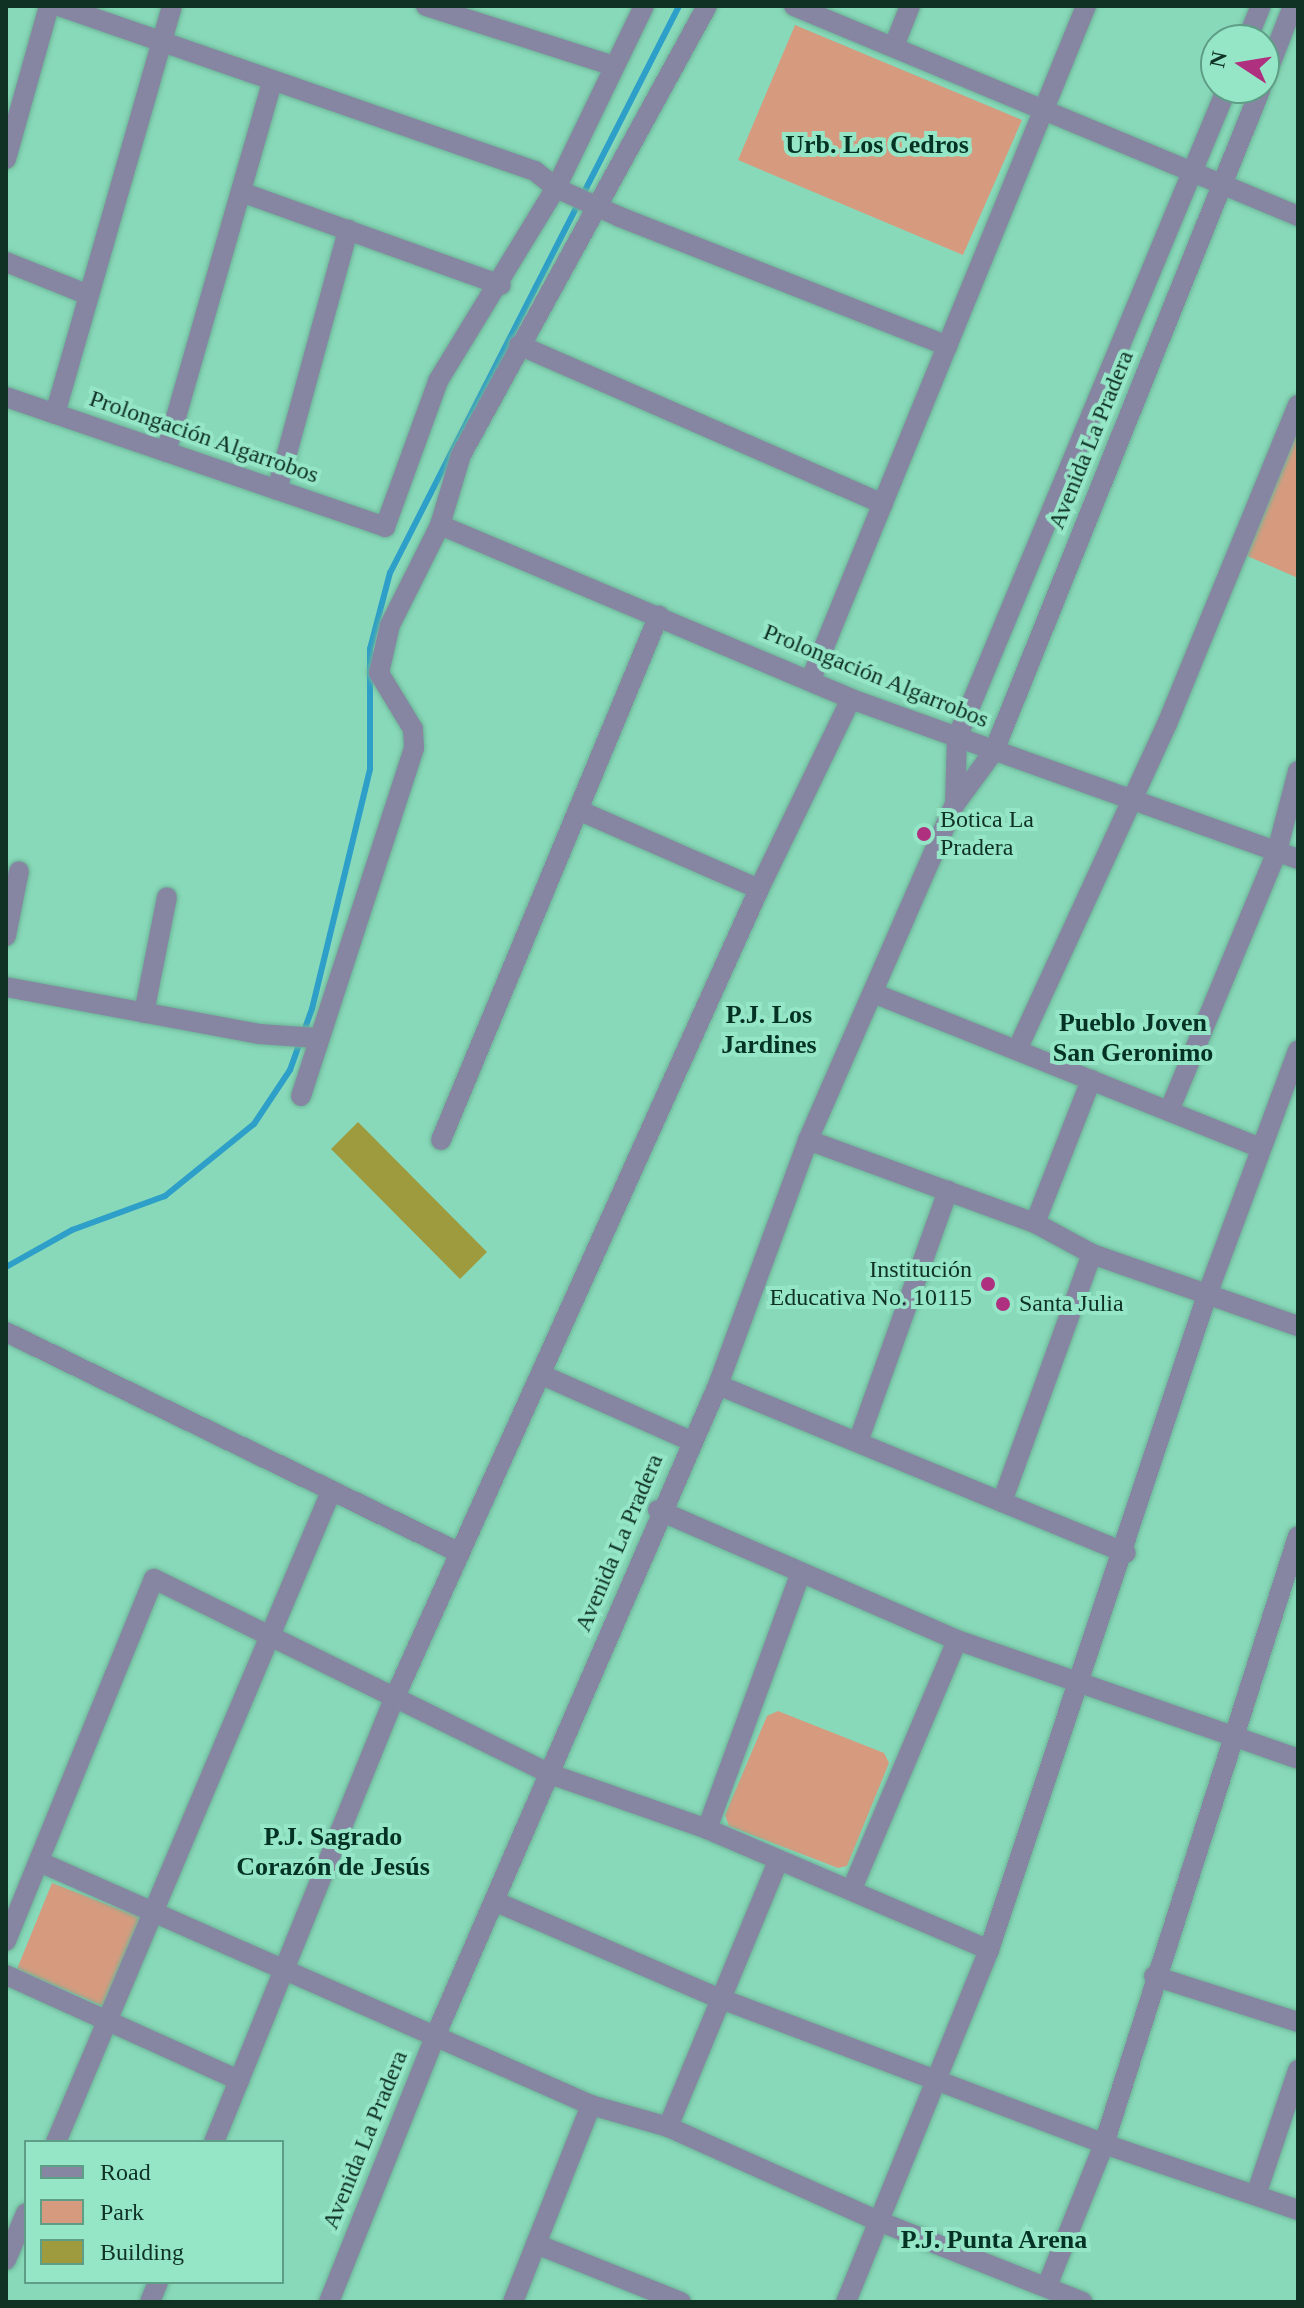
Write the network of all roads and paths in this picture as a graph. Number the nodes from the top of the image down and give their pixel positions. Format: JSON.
{"nodes":[{"id":1,"x":49,"y":6,"type":"edge"},
{"id":2,"x":59,"y":6,"type":"edge"},
{"id":3,"x":172,"y":6,"type":"edge"},
{"id":4,"x":426,"y":6,"type":"edge"},
{"id":5,"x":644,"y":6,"type":"edge"},
{"id":6,"x":707,"y":6,"type":"edge"},
{"id":7,"x":794,"y":6,"type":"edge"},
{"id":8,"x":910,"y":6,"type":"edge"},
{"id":9,"x":1086,"y":6,"type":"edge"},
{"id":10,"x":1293,"y":6,"type":"edge"},
{"id":11,"x":1280,"y":39,"type":"edge"},
{"id":12,"x":160,"y":45,"type":"junction"},
{"id":13,"x":894,"y":46,"type":"junction"},
{"id":14,"x":611,"y":65,"type":"junction"},
{"id":15,"x":272,"y":82,"type":"junction"},
{"id":16,"x":1221,"y":104,"type":"edge"},
{"id":17,"x":1255,"y":104,"type":"edge"},
{"id":18,"x":12,"y":111,"type":"edge"},
{"id":19,"x":1042,"y":112,"type":"junction"},
{"id":20,"x":6,"y":159,"type":"edge"},
{"id":21,"x":1192,"y":175,"type":"junction"},
{"id":22,"x":1222,"y":187,"type":"junction"},
{"id":23,"x":560,"y":190,"type":"junction"},
{"id":24,"x":241,"y":192,"type":"junction"},
{"id":25,"x":591,"y":204,"type":"junction"},
{"id":26,"x":1298,"y":216,"type":"edge"},
{"id":27,"x":348,"y":230,"type":"junction"},
{"id":28,"x":6,"y":262,"type":"edge"},
{"id":29,"x":501,"y":285,"type":"junction"},
{"id":30,"x":86,"y":294,"type":"junction"},
{"id":31,"x":519,"y":345,"type":"junction"},
{"id":32,"x":947,"y":346,"type":"junction"},
{"id":33,"x":6,"y":397,"type":"edge"},
{"id":34,"x":1298,"y":405,"type":"edge"},
{"id":35,"x":55,"y":414,"type":"junction"},
{"id":36,"x":166,"y":452,"type":"junction"},
{"id":37,"x":277,"y":490,"type":"junction"},
{"id":38,"x":883,"y":504,"type":"junction"},
{"id":39,"x":440,"y":525,"type":"junction"},
{"id":40,"x":659,"y":615,"type":"junction"},
{"id":41,"x":811,"y":679,"type":"junction"},
{"id":42,"x":851,"y":699,"type":"junction"},
{"id":43,"x":957,"y":738,"type":"junction"},
{"id":44,"x":994,"y":751,"type":"junction"},
{"id":45,"x":1298,"y":772,"type":"edge"},
{"id":46,"x":1129,"y":798,"type":"junction"},
{"id":47,"x":955,"y":804,"type":"junction"},
{"id":48,"x":578,"y":810,"type":"junction"},
{"id":49,"x":1277,"y":851,"type":"junction"},
{"id":50,"x":1298,"y":859,"type":"edge"},
{"id":51,"x":19,"y":871,"type":"dead end"},
{"id":52,"x":759,"y":889,"type":"junction"},
{"id":53,"x":167,"y":897,"type":"dead end"},
{"id":54,"x":6,"y":936,"type":"edge"},
{"id":55,"x":6,"y":987,"type":"edge"},
{"id":56,"x":873,"y":993,"type":"junction"},
{"id":57,"x":144,"y":1013,"type":"junction"},
{"id":58,"x":309,"y":1037,"type":"junction"},
{"id":59,"x":1017,"y":1050,"type":"junction"},
{"id":60,"x":1298,"y":1050,"type":"edge"},
{"id":61,"x":1091,"y":1080,"type":"junction"},
{"id":62,"x":301,"y":1096,"type":"dead end"},
{"id":63,"x":1169,"y":1111,"type":"junction"},
{"id":64,"x":441,"y":1140,"type":"dead end"},
{"id":65,"x":808,"y":1140,"type":"junction"},
{"id":66,"x":1258,"y":1147,"type":"junction"},
{"id":67,"x":948,"y":1191,"type":"junction"},
{"id":68,"x":1035,"y":1223,"type":"junction"},
{"id":69,"x":1092,"y":1254,"type":"junction"},
{"id":70,"x":1207,"y":1295,"type":"junction"},
{"id":71,"x":1298,"y":1326,"type":"edge"},
{"id":72,"x":6,"y":1332,"type":"edge"},
{"id":73,"x":542,"y":1375,"type":"junction"},
{"id":74,"x":718,"y":1385,"type":"junction"},
{"id":75,"x":691,"y":1441,"type":"junction"},
{"id":76,"x":858,"y":1442,"type":"junction"},
{"id":77,"x":330,"y":1494,"type":"junction"},
{"id":78,"x":1002,"y":1502,"type":"junction"},
{"id":79,"x":658,"y":1510,"type":"junction"},
{"id":80,"x":1298,"y":1536,"type":"edge"},
{"id":81,"x":460,"y":1553,"type":"junction"},
{"id":82,"x":1126,"y":1553,"type":"junction"},
{"id":83,"x":800,"y":1575,"type":"junction"},
{"id":84,"x":1290,"y":1585,"type":"edge"},
{"id":85,"x":271,"y":1634,"type":"junction"},
{"id":86,"x":957,"y":1640,"type":"junction"},
{"id":87,"x":1081,"y":1688,"type":"junction"},
{"id":88,"x":394,"y":1699,"type":"junction"},
{"id":89,"x":1232,"y":1738,"type":"junction"},
{"id":90,"x":1298,"y":1759,"type":"edge"},
{"id":91,"x":553,"y":1775,"type":"junction"},
{"id":92,"x":707,"y":1829,"type":"junction"},
{"id":93,"x":778,"y":1861,"type":"junction"},
{"id":94,"x":42,"y":1863,"type":"junction"},
{"id":95,"x":852,"y":1889,"type":"junction"},
{"id":96,"x":494,"y":1901,"type":"junction"},
{"id":97,"x":153,"y":1913,"type":"junction"},
{"id":98,"x":6,"y":1941,"type":"edge"},
{"id":99,"x":989,"y":1950,"type":"junction"},
{"id":100,"x":285,"y":1967,"type":"junction"},
{"id":101,"x":6,"y":1975,"type":"edge"},
{"id":102,"x":1154,"y":1976,"type":"junction"},
{"id":103,"x":721,"y":1999,"type":"junction"},
{"id":104,"x":107,"y":2020,"type":"junction"},
{"id":105,"x":1298,"y":2022,"type":"edge"},
{"id":106,"x":434,"y":2039,"type":"junction"},
{"id":107,"x":1298,"y":2070,"type":"edge"},
{"id":108,"x":936,"y":2078,"type":"junction"},
{"id":109,"x":239,"y":2080,"type":"junction"},
{"id":110,"x":591,"y":2105,"type":"junction"},
{"id":111,"x":668,"y":2127,"type":"junction"},
{"id":112,"x":57,"y":2140,"type":"edge"},
{"id":113,"x":215,"y":2140,"type":"edge"},
{"id":114,"x":1104,"y":2144,"type":"junction"},
{"id":115,"x":1257,"y":2192,"type":"junction"},
{"id":116,"x":1298,"y":2210,"type":"edge"},
{"id":117,"x":24,"y":2218,"type":"edge"},
{"id":118,"x":878,"y":2221,"type":"junction"},
{"id":119,"x":536,"y":2244,"type":"junction"},
{"id":120,"x":6,"y":2260,"type":"edge"},
{"id":121,"x":1047,"y":2286,"type":"junction"},
{"id":122,"x":329,"y":2302,"type":"edge"},
{"id":123,"x":513,"y":2302,"type":"edge"},
{"id":124,"x":681,"y":2302,"type":"edge"},
{"id":125,"x":846,"y":2302,"type":"edge"},
{"id":126,"x":1083,"y":2302,"type":"edge"}],
"edges":[{"from":1,"to":18,"type":"street"},
{"from":2,"to":12,"type":"street"},
{"from":3,"to":12,"type":"street"},
{"from":4,"to":14,"type":"street"},
{"from":5,"to":14,"type":"street"},
{"from":6,"to":25,"type":"street"},
{"from":7,"to":13,"type":"street"},
{"from":8,"to":13,"type":"street"},
{"from":9,"to":19,"type":"street"},
{"from":10,"to":11,"type":"street"},
{"from":12,"to":15,"type":"street"},
{"from":12,"to":30,"type":"street"},
{"from":13,"to":19,"type":"street"},
{"from":14,"to":23,"type":"street"},
{"from":15,"to":23,"type":"street"},
{"from":15,"to":24,"type":"street"},
{"from":16,"to":21,"type":"street","name":"Avenida La Pradera"},
{"from":17,"to":22,"type":"street","name":"Avenida La Pradera"},
{"from":18,"to":20,"type":"street"},
{"from":19,"to":21,"type":"street"},
{"from":19,"to":32,"type":"street"},
{"from":21,"to":22,"type":"street"},
{"from":21,"to":43,"type":"street","name":"Avenida La Pradera"},
{"from":22,"to":26,"type":"street"},
{"from":22,"to":44,"type":"street","name":"Avenida La Pradera"},
{"from":23,"to":25,"type":"street"},
{"from":23,"to":29,"type":"street"},
{"from":24,"to":27,"type":"street"},
{"from":24,"to":36,"type":"street"},
{"from":25,"to":31,"type":"street"},
{"from":25,"to":32,"type":"street"},
{"from":27,"to":29,"type":"street"},
{"from":27,"to":37,"type":"street"},
{"from":28,"to":30,"type":"street"},
{"from":29,"to":37,"type":"street","name":"Prolongación Algarrobos"},
{"from":30,"to":35,"type":"street"},
{"from":31,"to":38,"type":"street"},
{"from":31,"to":39,"type":"street"},
{"from":32,"to":38,"type":"street"},
{"from":33,"to":35,"type":"street","name":"Prolongación Algarrobos"},
{"from":34,"to":46,"type":"street"},
{"from":35,"to":36,"type":"street","name":"Prolongación Algarrobos"},
{"from":36,"to":37,"type":"street","name":"Prolongación Algarrobos"},
{"from":38,"to":41,"type":"street"},
{"from":39,"to":40,"type":"street","name":"Prolongación Algarrobos"},
{"from":39,"to":58,"type":"street"},
{"from":40,"to":41,"type":"street","name":"Prolongación Algarrobos"},
{"from":40,"to":48,"type":"street"},
{"from":41,"to":42,"type":"street","name":"Prolongación Algarrobos"},
{"from":42,"to":43,"type":"street","name":"Prolongación Algarrobos"},
{"from":42,"to":52,"type":"street"},
{"from":43,"to":44,"type":"street","name":"Prolongación Algarrobos"},
{"from":43,"to":47,"type":"street","name":"Avenida La Pradera"},
{"from":44,"to":46,"type":"street","name":"Prolongación Algarrobos"},
{"from":44,"to":47,"type":"street","name":"Avenida La Pradera"},
{"from":45,"to":49,"type":"street"},
{"from":46,"to":49,"type":"street","name":"Prolongación Algarrobos"},
{"from":46,"to":59,"type":"street"},
{"from":47,"to":56,"type":"street","name":"Avenida La Pradera"},
{"from":48,"to":52,"type":"street"},
{"from":48,"to":64,"type":"street"},
{"from":49,"to":50,"type":"street","name":"Prolongación Algarrobos"},
{"from":49,"to":63,"type":"street"},
{"from":51,"to":54,"type":"street"},
{"from":52,"to":73,"type":"street"},
{"from":53,"to":57,"type":"street"},
{"from":55,"to":57,"type":"street"},
{"from":56,"to":59,"type":"street"},
{"from":56,"to":65,"type":"street","name":"Avenida La Pradera"},
{"from":57,"to":58,"type":"street"},
{"from":58,"to":62,"type":"street"},
{"from":59,"to":61,"type":"street"},
{"from":60,"to":66,"type":"street"},
{"from":61,"to":63,"type":"street"},
{"from":61,"to":68,"type":"street"},
{"from":63,"to":66,"type":"street"},
{"from":65,"to":67,"type":"street"},
{"from":65,"to":74,"type":"street","name":"Avenida La Pradera"},
{"from":66,"to":70,"type":"street"},
{"from":67,"to":68,"type":"street"},
{"from":67,"to":76,"type":"street"},
{"from":68,"to":69,"type":"street"},
{"from":69,"to":70,"type":"street"},
{"from":69,"to":78,"type":"street"},
{"from":70,"to":71,"type":"street"},
{"from":70,"to":82,"type":"street"},
{"from":72,"to":77,"type":"street"},
{"from":73,"to":75,"type":"street"},
{"from":73,"to":81,"type":"street"},
{"from":74,"to":75,"type":"street","name":"Avenida La Pradera"},
{"from":74,"to":76,"type":"street"},
{"from":75,"to":79,"type":"street","name":"Avenida La Pradera"},
{"from":76,"to":78,"type":"street"},
{"from":77,"to":81,"type":"street"},
{"from":77,"to":85,"type":"street"},
{"from":78,"to":82,"type":"street"},
{"from":79,"to":83,"type":"street"},
{"from":79,"to":91,"type":"street","name":"Avenida La Pradera"},
{"from":80,"to":84,"type":"street"},
{"from":81,"to":88,"type":"street"},
{"from":82,"to":87,"type":"street"},
{"from":83,"to":86,"type":"street"},
{"from":83,"to":92,"type":"street"},
{"from":84,"to":89,"type":"street"},
{"from":85,"to":88,"type":"street"},
{"from":85,"to":94,"type":"street"},
{"from":85,"to":97,"type":"street"},
{"from":86,"to":87,"type":"street"},
{"from":86,"to":95,"type":"street"},
{"from":87,"to":89,"type":"street"},
{"from":87,"to":99,"type":"street"},
{"from":88,"to":91,"type":"street"},
{"from":88,"to":100,"type":"street"},
{"from":89,"to":90,"type":"street"},
{"from":89,"to":102,"type":"street"},
{"from":91,"to":92,"type":"street"},
{"from":91,"to":96,"type":"street","name":"Avenida La Pradera"},
{"from":92,"to":93,"type":"street"},
{"from":93,"to":95,"type":"street"},
{"from":93,"to":103,"type":"street"},
{"from":94,"to":97,"type":"street"},
{"from":94,"to":98,"type":"street"},
{"from":95,"to":99,"type":"street"},
{"from":96,"to":103,"type":"street"},
{"from":96,"to":106,"type":"street","name":"Avenida La Pradera"},
{"from":97,"to":100,"type":"street"},
{"from":97,"to":104,"type":"street"},
{"from":99,"to":108,"type":"street"},
{"from":100,"to":106,"type":"street"},
{"from":100,"to":109,"type":"street"},
{"from":101,"to":104,"type":"street"},
{"from":102,"to":105,"type":"street"},
{"from":102,"to":114,"type":"street"},
{"from":103,"to":108,"type":"street"},
{"from":103,"to":111,"type":"street"},
{"from":104,"to":109,"type":"street"},
{"from":104,"to":112,"type":"street"},
{"from":106,"to":110,"type":"street"},
{"from":106,"to":122,"type":"street","name":"Avenida La Pradera"},
{"from":107,"to":115,"type":"street"},
{"from":108,"to":114,"type":"street"},
{"from":108,"to":118,"type":"street"},
{"from":109,"to":113,"type":"street"},
{"from":110,"to":111,"type":"street"},
{"from":110,"to":119,"type":"street"},
{"from":111,"to":118,"type":"street"},
{"from":114,"to":115,"type":"street"},
{"from":114,"to":121,"type":"street"},
{"from":115,"to":116,"type":"street"},
{"from":117,"to":120,"type":"street"},
{"from":118,"to":121,"type":"street"},
{"from":118,"to":125,"type":"street"},
{"from":119,"to":123,"type":"street"},
{"from":119,"to":124,"type":"street"},
{"from":121,"to":126,"type":"street"}]}
